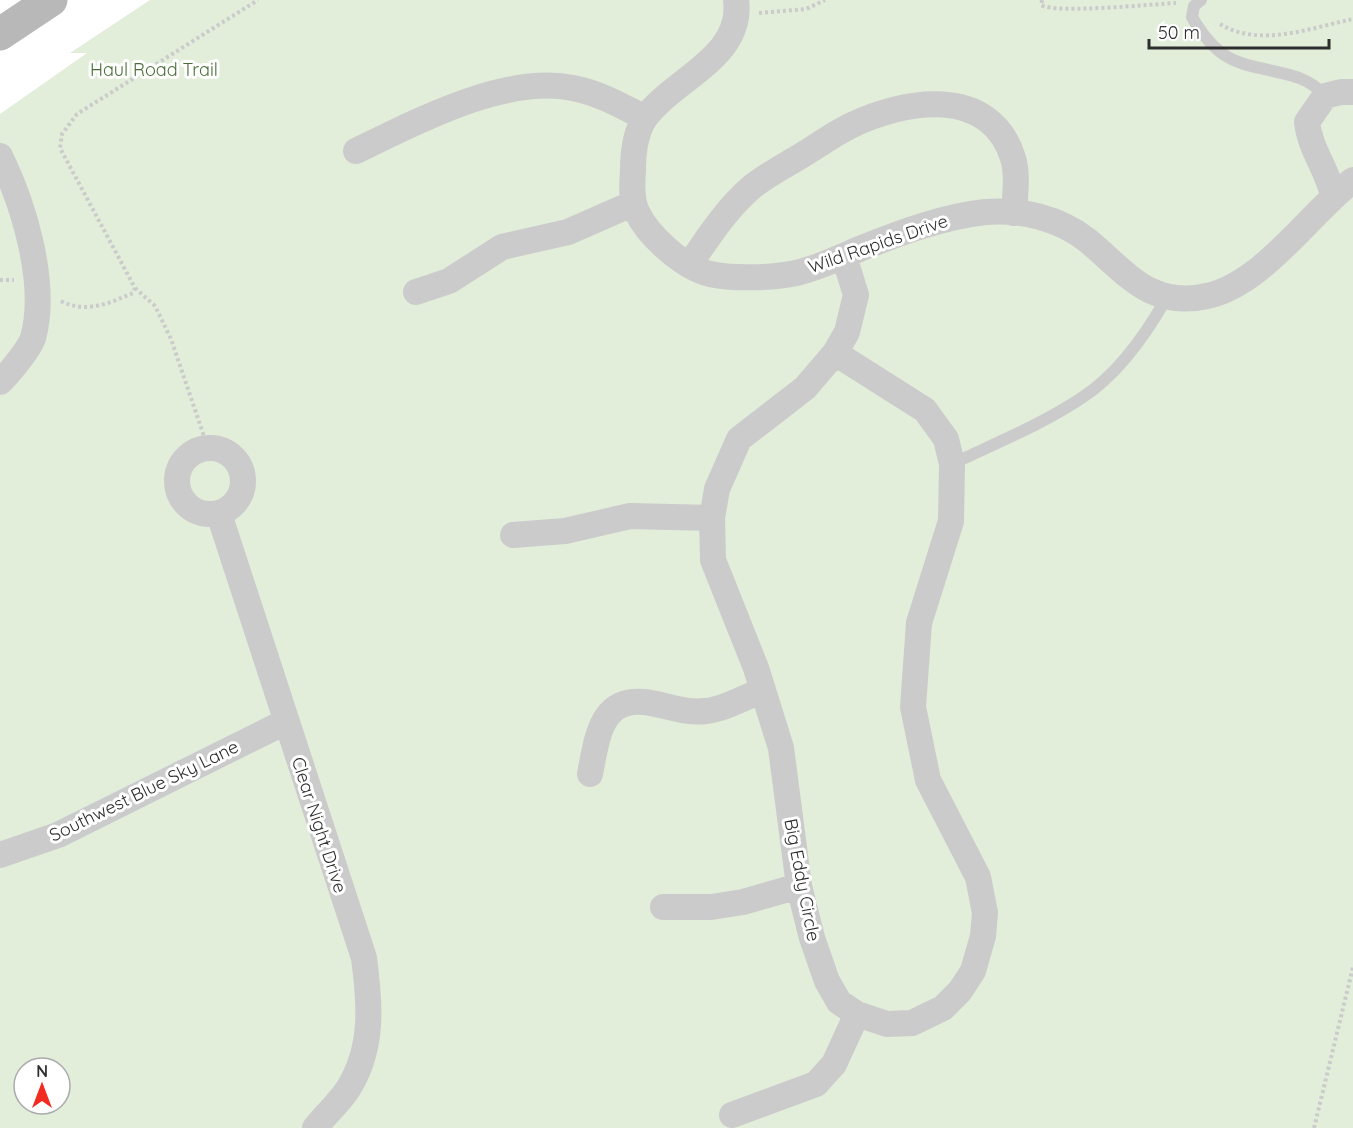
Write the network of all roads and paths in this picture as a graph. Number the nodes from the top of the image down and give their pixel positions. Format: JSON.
{"nodes":[{"id":1,"x":51,"y":0,"type":"edge"},
{"id":2,"x":258,"y":0,"type":"edge"},
{"id":3,"x":825,"y":0,"type":"edge"},
{"id":4,"x":1201,"y":0,"type":"edge"},
{"id":5,"x":737,"y":6,"type":"edge"},
{"id":6,"x":0,"y":34,"type":"edge"},
{"id":7,"x":1353,"y":93,"type":"edge"},
{"id":8,"x":1325,"y":96,"type":"junction"},
{"id":9,"x":645,"y":118,"type":"junction"},
{"id":10,"x":356,"y":151,"type":"dead end"},
{"id":11,"x":0,"y":156,"type":"edge"},
{"id":12,"x":1343,"y":188,"type":"edge"},
{"id":13,"x":634,"y":203,"type":"junction"},
{"id":14,"x":1014,"y":213,"type":"junction"},
{"id":15,"x":844,"y":256,"type":"junction"},
{"id":16,"x":690,"y":264,"type":"junction"},
{"id":17,"x":135,"y":288,"type":"junction"},
{"id":18,"x":39,"y":290,"type":"junction"},
{"id":19,"x":416,"y":292,"type":"dead end"},
{"id":20,"x":1166,"y":299,"type":"junction"},
{"id":21,"x":835,"y":353,"type":"junction"},
{"id":22,"x":0,"y":382,"type":"edge"},
{"id":23,"x":208,"y":448,"type":"junction"},
{"id":24,"x":952,"y":464,"type":"junction"},
{"id":25,"x":219,"y":514,"type":"junction"},
{"id":26,"x":712,"y":518,"type":"junction"},
{"id":27,"x":513,"y":535,"type":"dead end"},
{"id":28,"x":763,"y":690,"type":"junction"},
{"id":29,"x":285,"y":722,"type":"junction"},
{"id":30,"x":590,"y":774,"type":"dead end"},
{"id":31,"x":0,"y":855,"type":"edge"},
{"id":32,"x":799,"y":886,"type":"junction"},
{"id":33,"x":663,"y":907,"type":"dead end"},
{"id":34,"x":1353,"y":967,"type":"edge"},
{"id":35,"x":857,"y":1014,"type":"junction"},
{"id":36,"x":732,"y":1115,"type":"dead end"},
{"id":37,"x":315,"y":1128,"type":"edge"},
{"id":38,"x":1314,"y":1128,"type":"edge"}],
"edges":[{"from":1,"to":6,"type":"main road"},
{"from":2,"to":17,"type":"path"},
{"from":3,"to":5,"type":"path"},
{"from":4,"to":8,"type":"lane"},
{"from":5,"to":9,"type":"street"},
{"from":7,"to":8,"type":"street"},
{"from":8,"to":12,"type":"street"},
{"from":9,"to":10,"type":"street"},
{"from":9,"to":13,"type":"street"},
{"from":11,"to":18,"type":"street"},
{"from":12,"to":20,"type":"street"},
{"from":13,"to":16,"type":"street","name":"Wild Rapids Drive"},
{"from":13,"to":19,"type":"street"},
{"from":14,"to":15,"type":"street","name":"Wild Rapids Drive"},
{"from":14,"to":16,"type":"street"},
{"from":14,"to":20,"type":"street","name":"Wild Rapids Drive"},
{"from":15,"to":16,"type":"street","name":"Wild Rapids Drive"},
{"from":15,"to":21,"type":"street","name":"Big Eddy Circle"},
{"from":17,"to":18,"type":"path"},
{"from":17,"to":23,"type":"path"},
{"from":18,"to":22,"type":"street"},
{"from":20,"to":24,"type":"lane"},
{"from":21,"to":24,"type":"street","name":"Big Eddy Circle"},
{"from":21,"to":26,"type":"street","name":"Big Eddy Circle"},
{"from":23,"to":25,"type":"street"},
{"from":23,"to":25,"type":"street"},
{"from":24,"to":35,"type":"street","name":"Big Eddy Circle"},
{"from":25,"to":29,"type":"street","name":"Clear Night Drive"},
{"from":26,"to":27,"type":"street"},
{"from":26,"to":28,"type":"street","name":"Big Eddy Circle"},
{"from":28,"to":30,"type":"street"},
{"from":28,"to":32,"type":"street","name":"Big Eddy Circle"},
{"from":29,"to":31,"type":"street","name":"Southwest Blue Sky Lane"},
{"from":29,"to":37,"type":"street","name":"Clear Night Drive"},
{"from":32,"to":33,"type":"street"},
{"from":32,"to":35,"type":"street","name":"Big Eddy Circle"},
{"from":34,"to":38,"type":"path"},
{"from":35,"to":36,"type":"street"}]}
